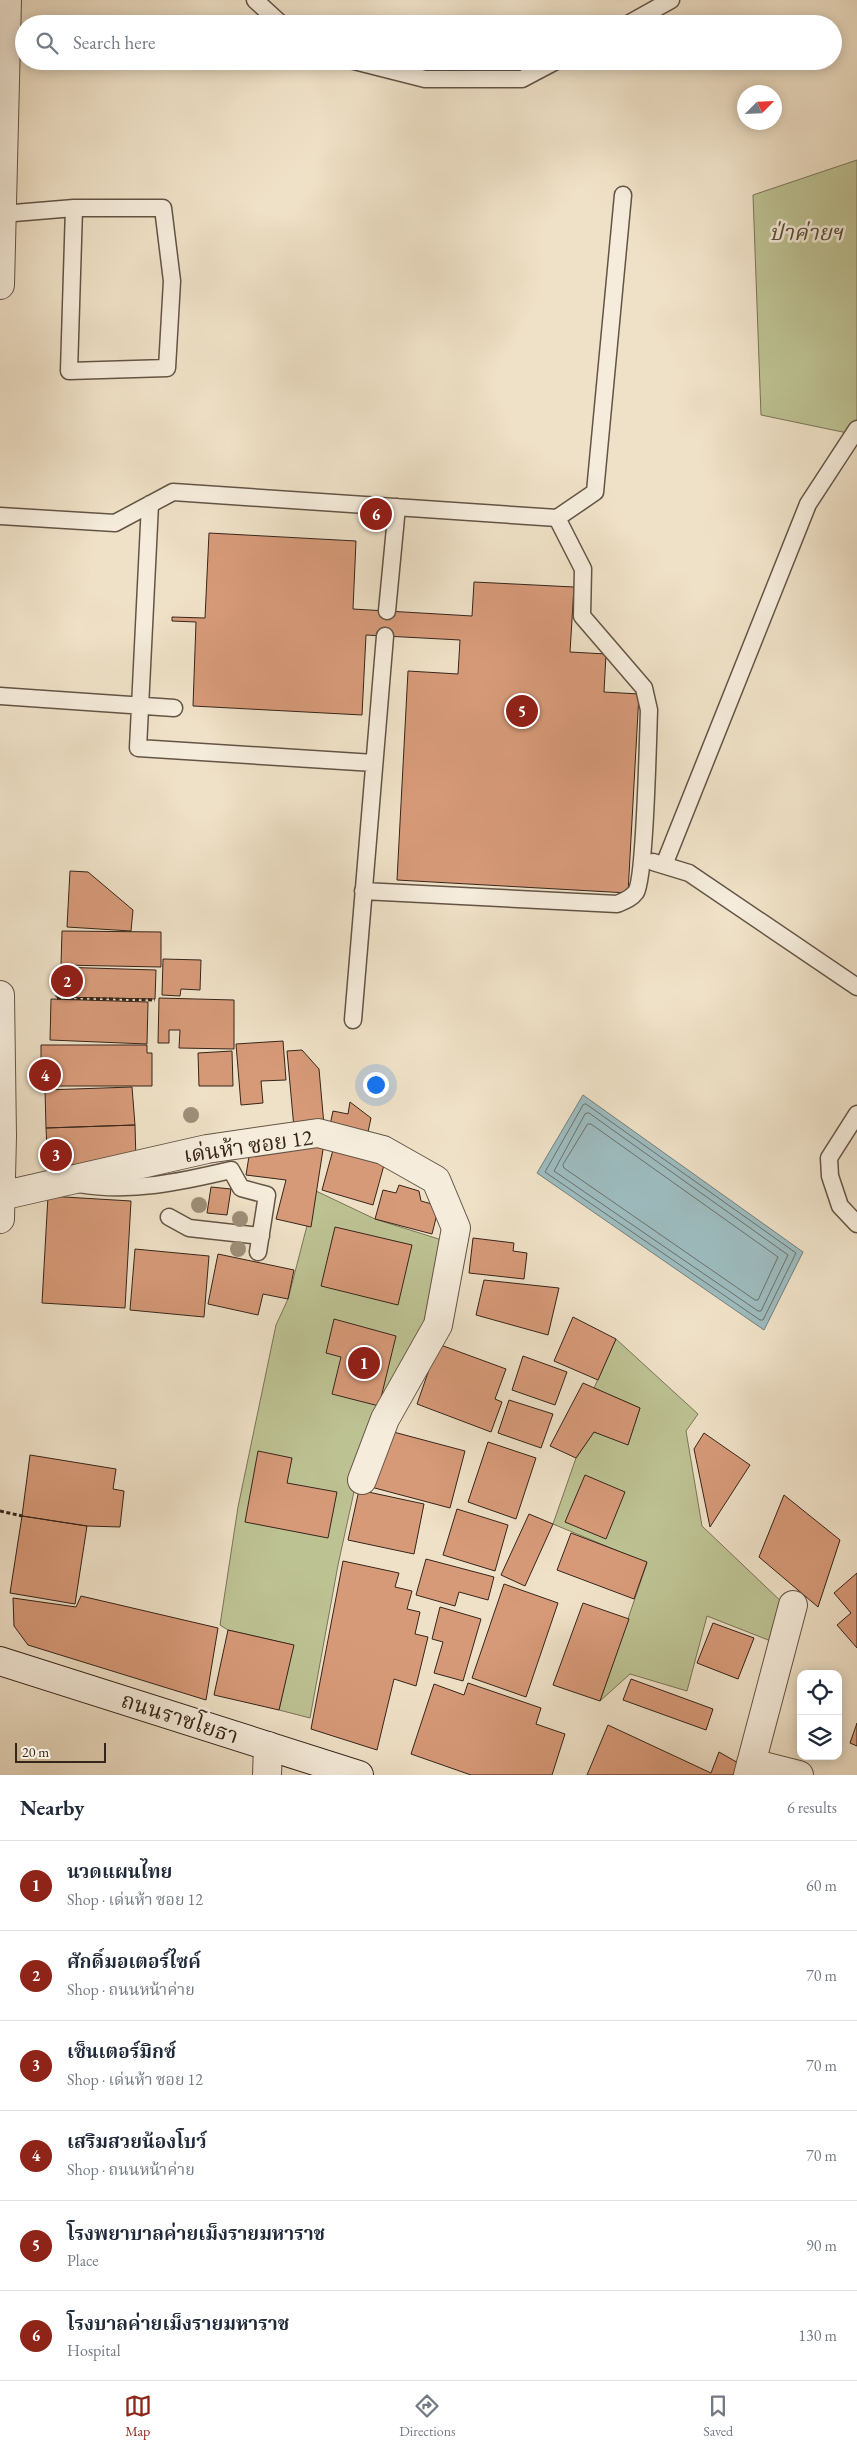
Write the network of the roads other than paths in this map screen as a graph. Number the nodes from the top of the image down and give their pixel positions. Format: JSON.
{"nodes":[{"id":1,"x":7,"y":0,"type":"edge"},
{"id":2,"x":255,"y":0,"type":"edge"},
{"id":3,"x":671,"y":0,"type":"edge"},
{"id":4,"x":271,"y":15,"type":"edge"},
{"id":5,"x":644,"y":15,"type":"edge"},
{"id":6,"x":390,"y":70,"type":"edge"},
{"id":7,"x":539,"y":70,"type":"edge"},
{"id":8,"x":623,"y":195,"type":"dead end"},
{"id":9,"x":74,"y":208,"type":"junction"},
{"id":10,"x":2,"y":214,"type":"junction"},
{"id":11,"x":0,"y":285,"type":"edge"},
{"id":12,"x":857,"y":429,"type":"edge"},
{"id":13,"x":150,"y":504,"type":"junction"},
{"id":14,"x":397,"y":508,"type":"junction"},
{"id":15,"x":0,"y":516,"type":"edge"},
{"id":16,"x":557,"y":518,"type":"junction"},
{"id":17,"x":387,"y":611,"type":"dead end"},
{"id":18,"x":385,"y":636,"type":"dead end"},
{"id":19,"x":0,"y":696,"type":"edge"},
{"id":20,"x":142,"y":706,"type":"junction"},
{"id":21,"x":174,"y":708,"type":"dead end"},
{"id":22,"x":374,"y":763,"type":"junction"},
{"id":23,"x":642,"y":858,"type":"junction"},
{"id":24,"x":664,"y":865,"type":"junction"},
{"id":25,"x":363,"y":891,"type":"junction"},
{"id":26,"x":857,"y":987,"type":"edge"},
{"id":27,"x":0,"y":995,"type":"edge"},
{"id":28,"x":353,"y":1020,"type":"dead end"},
{"id":29,"x":857,"y":1114,"type":"edge"},
{"id":30,"x":1,"y":1136,"type":"edge"},
{"id":31,"x":67,"y":1181,"type":"junction"},
{"id":32,"x":1,"y":1208,"type":"edge"},
{"id":33,"x":169,"y":1217,"type":"dead end"},
{"id":34,"x":857,"y":1224,"type":"edge"},
{"id":35,"x":362,"y":1480,"type":"dead end"},
{"id":36,"x":792,"y":1605,"type":"dead end"},
{"id":37,"x":0,"y":1661,"type":"edge"},
{"id":38,"x":268,"y":1746,"type":"junction"},
{"id":39,"x":749,"y":1769,"type":"edge"},
{"id":40,"x":266,"y":1775,"type":"edge"},
{"id":41,"x":359,"y":1775,"type":"edge"},
{"id":42,"x":799,"y":1775,"type":"edge"}],
"edges":[{"from":1,"to":10,"type":"street"},
{"from":2,"to":4,"type":"lane"},
{"from":3,"to":5,"type":"lane"},
{"from":6,"to":7,"type":"lane"},
{"from":8,"to":16,"type":"lane"},
{"from":9,"to":9,"type":"lane"},
{"from":9,"to":10,"type":"lane"},
{"from":10,"to":11,"type":"street"},
{"from":12,"to":24,"type":"lane"},
{"from":13,"to":14,"type":"lane"},
{"from":13,"to":15,"type":"lane"},
{"from":13,"to":20,"type":"lane"},
{"from":14,"to":16,"type":"lane"},
{"from":14,"to":17,"type":"lane"},
{"from":16,"to":23,"type":"lane"},
{"from":18,"to":22,"type":"lane"},
{"from":19,"to":20,"type":"lane"},
{"from":20,"to":21,"type":"lane"},
{"from":20,"to":22,"type":"lane"},
{"from":22,"to":25,"type":"lane"},
{"from":23,"to":24,"type":"lane"},
{"from":23,"to":25,"type":"lane"},
{"from":24,"to":26,"type":"lane"},
{"from":25,"to":28,"type":"lane"},
{"from":27,"to":30,"type":"street"},
{"from":29,"to":34,"type":"lane"},
{"from":30,"to":32,"type":"street"},
{"from":31,"to":32,"type":"street","name":"เด่นห้า ซอย 12"},
{"from":31,"to":33,"type":"lane"},
{"from":31,"to":35,"type":"street","name":"เด่นห้า ซอย 12"},
{"from":36,"to":39,"type":"street"},
{"from":37,"to":38,"type":"street","name":"ถนนราชโยธา"},
{"from":38,"to":40,"type":"street"},
{"from":38,"to":41,"type":"street","name":"ถนนราชโยธา"},
{"from":39,"to":42,"type":"street"}]}
